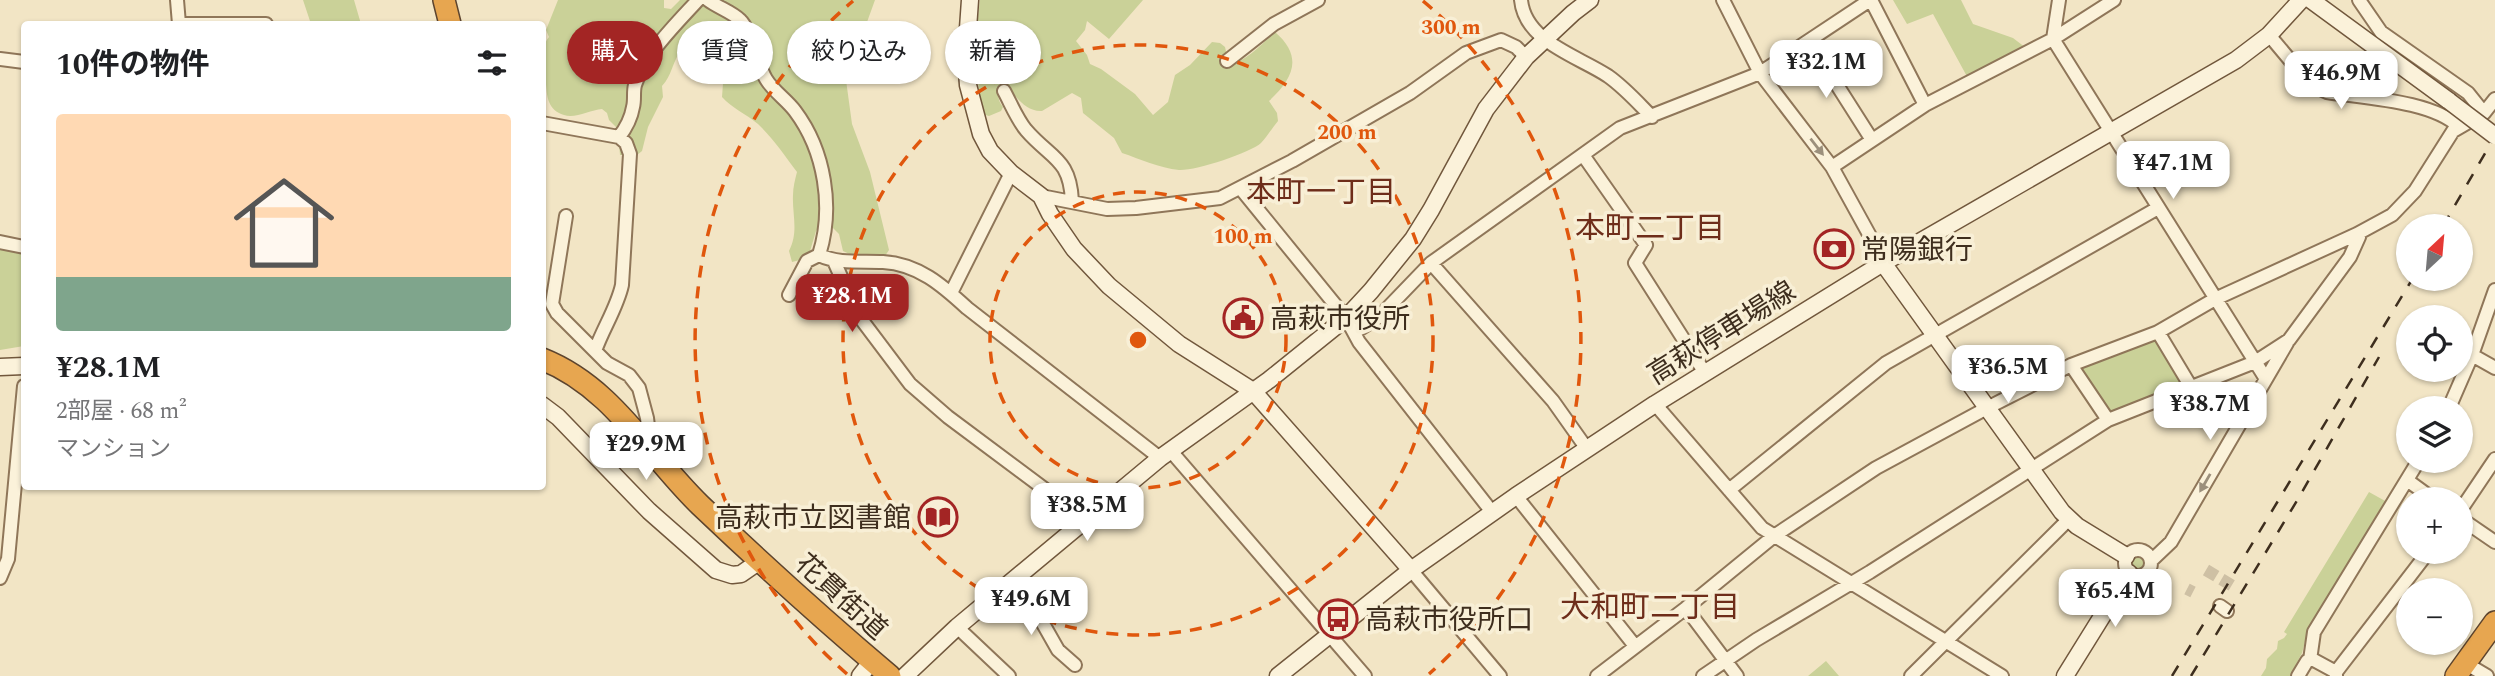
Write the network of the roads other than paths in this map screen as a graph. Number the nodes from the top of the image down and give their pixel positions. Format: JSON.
{"nodes":[{"id":1,"x":177,"y":0,"type":"edge"},
{"id":2,"x":444,"y":0,"type":"edge"},
{"id":3,"x":698,"y":0,"type":"edge"},
{"id":4,"x":708,"y":0,"type":"edge"},
{"id":5,"x":970,"y":0,"type":"edge"},
{"id":6,"x":1318,"y":0,"type":"edge"},
{"id":7,"x":1521,"y":0,"type":"edge"},
{"id":8,"x":1590,"y":0,"type":"edge"},
{"id":9,"x":1723,"y":0,"type":"edge"},
{"id":10,"x":1870,"y":0,"type":"edge"},
{"id":11,"x":2059,"y":0,"type":"edge"},
{"id":12,"x":2114,"y":0,"type":"edge"},
{"id":13,"x":2301,"y":0,"type":"edge"},
{"id":14,"x":2311,"y":0,"type":"edge"},
{"id":15,"x":2359,"y":0,"type":"edge"},
{"id":16,"x":179,"y":21,"type":"edge"},
{"id":17,"x":449,"y":21,"type":"edge"},
{"id":18,"x":2269,"y":35,"type":"junction"},
{"id":19,"x":1544,"y":39,"type":"junction"},
{"id":20,"x":2053,"y":39,"type":"junction"},
{"id":21,"x":1808,"y":41,"type":"junction"},
{"id":22,"x":1526,"y":57,"type":"junction"},
{"id":23,"x":0,"y":59,"type":"edge"},
{"id":24,"x":1227,"y":61,"type":"dead end"},
{"id":25,"x":21,"y":62,"type":"edge"},
{"id":26,"x":1760,"y":74,"type":"junction"},
{"id":27,"x":1004,"y":91,"type":"dead end"},
{"id":28,"x":2495,"y":99,"type":"edge"},
{"id":29,"x":1925,"y":105,"type":"junction"},
{"id":30,"x":2484,"y":113,"type":"junction"},
{"id":31,"x":1652,"y":117,"type":"junction"},
{"id":32,"x":546,"y":124,"type":"edge"},
{"id":33,"x":2459,"y":127,"type":"junction"},
{"id":34,"x":2110,"y":132,"type":"junction"},
{"id":35,"x":2495,"y":136,"type":"edge"},
{"id":36,"x":619,"y":137,"type":"junction"},
{"id":37,"x":1872,"y":140,"type":"junction"},
{"id":38,"x":1583,"y":155,"type":"junction"},
{"id":39,"x":1832,"y":167,"type":"junction"},
{"id":40,"x":1011,"y":173,"type":"junction"},
{"id":41,"x":1241,"y":189,"type":"junction"},
{"id":42,"x":1041,"y":196,"type":"junction"},
{"id":43,"x":1072,"y":201,"type":"junction"},
{"id":44,"x":2158,"y":208,"type":"junction"},
{"id":45,"x":566,"y":216,"type":"dead end"},
{"id":46,"x":2357,"y":234,"type":"junction"},
{"id":47,"x":0,"y":242,"type":"edge"},
{"id":48,"x":21,"y":246,"type":"edge"},
{"id":49,"x":819,"y":255,"type":"junction"},
{"id":50,"x":834,"y":261,"type":"junction"},
{"id":51,"x":1432,"y":263,"type":"junction"},
{"id":52,"x":1883,"y":263,"type":"junction"},
{"id":53,"x":2495,"y":290,"type":"edge"},
{"id":54,"x":951,"y":293,"type":"junction"},
{"id":55,"x":789,"y":295,"type":"dead end"},
{"id":56,"x":2216,"y":299,"type":"junction"},
{"id":57,"x":1346,"y":318,"type":"junction"},
{"id":58,"x":1355,"y":332,"type":"junction"},
{"id":59,"x":2158,"y":332,"type":"junction"},
{"id":60,"x":1934,"y":335,"type":"junction"},
{"id":61,"x":2289,"y":340,"type":"junction"},
{"id":62,"x":595,"y":351,"type":"junction"},
{"id":63,"x":2473,"y":352,"type":"edge"},
{"id":64,"x":2473,"y":356,"type":"edge"},
{"id":65,"x":546,"y":360,"type":"edge"},
{"id":66,"x":2255,"y":362,"type":"junction"},
{"id":67,"x":2071,"y":365,"type":"junction"},
{"id":68,"x":21,"y":366,"type":"edge"},
{"id":69,"x":0,"y":367,"type":"edge"},
{"id":70,"x":2495,"y":368,"type":"edge"},
{"id":71,"x":1705,"y":373,"type":"junction"},
{"id":72,"x":2266,"y":379,"type":"junction"},
{"id":73,"x":2191,"y":387,"type":"junction"},
{"id":74,"x":1253,"y":391,"type":"junction"},
{"id":75,"x":1655,"y":404,"type":"junction"},
{"id":76,"x":546,"y":408,"type":"edge"},
{"id":77,"x":1987,"y":408,"type":"junction"},
{"id":78,"x":21,"y":418,"type":"edge"},
{"id":79,"x":2108,"y":420,"type":"junction"},
{"id":80,"x":1587,"y":449,"type":"junction"},
{"id":81,"x":651,"y":452,"type":"junction"},
{"id":82,"x":1165,"y":454,"type":"junction"},
{"id":83,"x":2495,"y":459,"type":"edge"},
{"id":84,"x":2031,"y":471,"type":"junction"},
{"id":85,"x":2411,"y":473,"type":"edge"},
{"id":86,"x":2407,"y":480,"type":"junction"},
{"id":87,"x":2417,"y":487,"type":"edge"},
{"id":88,"x":1729,"y":490,"type":"junction"},
{"id":89,"x":2473,"y":492,"type":"edge"},
{"id":90,"x":1516,"y":496,"type":"junction"},
{"id":91,"x":1492,"y":512,"type":"junction"},
{"id":92,"x":2068,"y":519,"type":"junction"},
{"id":93,"x":1086,"y":520,"type":"junction"},
{"id":94,"x":2473,"y":527,"type":"edge"},
{"id":95,"x":1774,"y":536,"type":"junction"},
{"id":96,"x":2495,"y":542,"type":"edge"},
{"id":97,"x":2126,"y":555,"type":"junction"},
{"id":98,"x":761,"y":560,"type":"junction"},
{"id":99,"x":2151,"y":561,"type":"junction"},
{"id":100,"x":2419,"y":564,"type":"edge"},
{"id":101,"x":1411,"y":570,"type":"junction"},
{"id":102,"x":2129,"y":573,"type":"junction"},
{"id":103,"x":0,"y":579,"type":"edge"},
{"id":104,"x":1852,"y":584,"type":"junction"},
{"id":105,"x":1007,"y":585,"type":"junction"},
{"id":106,"x":1686,"y":608,"type":"junction"},
{"id":107,"x":2495,"y":622,"type":"edge"},
{"id":108,"x":957,"y":627,"type":"junction"},
{"id":109,"x":1331,"y":635,"type":"junction"},
{"id":110,"x":1946,"y":642,"type":"junction"},
{"id":111,"x":1635,"y":646,"type":"junction"},
{"id":112,"x":2310,"y":660,"type":"junction"},
{"id":113,"x":1725,"y":661,"type":"junction"},
{"id":114,"x":1075,"y":665,"type":"dead end"},
{"id":115,"x":866,"y":668,"type":"edge"},
{"id":116,"x":2461,"y":670,"type":"edge"},
{"id":117,"x":2336,"y":674,"type":"edge"},
{"id":118,"x":890,"y":676,"type":"edge"},
{"id":119,"x":905,"y":676,"type":"edge"},
{"id":120,"x":1009,"y":676,"type":"edge"},
{"id":121,"x":1278,"y":676,"type":"edge"},
{"id":122,"x":1365,"y":676,"type":"edge"},
{"id":123,"x":1500,"y":676,"type":"edge"},
{"id":124,"x":1597,"y":676,"type":"edge"},
{"id":125,"x":1703,"y":676,"type":"edge"},
{"id":126,"x":1737,"y":676,"type":"edge"},
{"id":127,"x":1911,"y":676,"type":"edge"},
{"id":128,"x":2001,"y":676,"type":"edge"},
{"id":129,"x":2065,"y":676,"type":"edge"},
{"id":130,"x":2298,"y":676,"type":"edge"},
{"id":131,"x":2487,"y":676,"type":"edge"}],
"edges":[{"from":1,"to":16,"type":"street"},
{"from":2,"to":17,"type":"highway"},
{"from":3,"to":36,"type":"street"},
{"from":4,"to":49,"type":"street"},
{"from":5,"to":40,"type":"street"},
{"from":6,"to":24,"type":"street"},
{"from":7,"to":19,"type":"street"},
{"from":8,"to":19,"type":"street"},
{"from":9,"to":26,"type":"street"},
{"from":10,"to":21,"type":"street"},
{"from":10,"to":29,"type":"street"},
{"from":11,"to":20,"type":"street"},
{"from":12,"to":20,"type":"street"},
{"from":13,"to":18,"type":"street","name":"高萩停車場線"},
{"from":14,"to":35,"type":"street","bridge":true},
{"from":15,"to":30,"type":"street"},
{"from":18,"to":33,"type":"street"},
{"from":18,"to":34,"type":"street","name":"高萩停車場線"},
{"from":19,"to":22,"type":"street"},
{"from":19,"to":31,"type":"street"},
{"from":20,"to":29,"type":"street"},
{"from":20,"to":34,"type":"street"},
{"from":21,"to":26,"type":"street"},
{"from":21,"to":37,"type":"street"},
{"from":22,"to":41,"type":"street"},
{"from":22,"to":57,"type":"street"},
{"from":23,"to":25,"type":"street"},
{"from":26,"to":31,"type":"street"},
{"from":26,"to":39,"type":"street","one_way":true},
{"from":27,"to":43,"type":"street"},
{"from":28,"to":30,"type":"street"},
{"from":29,"to":37,"type":"street"},
{"from":30,"to":33,"type":"street"},
{"from":31,"to":38,"type":"street"},
{"from":32,"to":36,"type":"street"},
{"from":33,"to":46,"type":"street"},
{"from":34,"to":44,"type":"street"},
{"from":34,"to":52,"type":"street","name":"高萩停車場線"},
{"from":36,"to":62,"type":"street"},
{"from":37,"to":39,"type":"street"},
{"from":38,"to":51,"type":"street"},
{"from":38,"to":71,"type":"street"},
{"from":39,"to":52,"type":"street"},
{"from":40,"to":42,"type":"street"},
{"from":40,"to":54,"type":"street"},
{"from":41,"to":43,"type":"street"},
{"from":41,"to":57,"type":"street"},
{"from":42,"to":43,"type":"street"},
{"from":42,"to":74,"type":"street"},
{"from":44,"to":56,"type":"street"},
{"from":44,"to":60,"type":"street"},
{"from":45,"to":62,"type":"street"},
{"from":46,"to":56,"type":"street"},
{"from":46,"to":61,"type":"street"},
{"from":47,"to":48,"type":"street"},
{"from":49,"to":50,"type":"street"},
{"from":49,"to":55,"type":"street"},
{"from":50,"to":54,"type":"street"},
{"from":50,"to":93,"type":"street"},
{"from":51,"to":58,"type":"street"},
{"from":51,"to":80,"type":"street"},
{"from":52,"to":60,"type":"street"},
{"from":52,"to":71,"type":"street","name":"高萩停車場線"},
{"from":53,"to":63,"type":"street"},
{"from":54,"to":82,"type":"street"},
{"from":56,"to":59,"type":"street"},
{"from":56,"to":66,"type":"street"},
{"from":57,"to":58,"type":"street"},
{"from":57,"to":74,"type":"street"},
{"from":58,"to":91,"type":"street"},
{"from":59,"to":67,"type":"street"},
{"from":59,"to":73,"type":"street"},
{"from":60,"to":77,"type":"street"},
{"from":60,"to":88,"type":"street"},
{"from":61,"to":66,"type":"street"},
{"from":61,"to":72,"type":"street"},
{"from":62,"to":81,"type":"street"},
{"from":64,"to":70,"type":"street"},
{"from":65,"to":81,"type":"highway","name":"花貫街道"},
{"from":66,"to":72,"type":"street"},
{"from":66,"to":73,"type":"street"},
{"from":67,"to":77,"type":"street"},
{"from":67,"to":79,"type":"street"},
{"from":68,"to":69,"type":"street"},
{"from":71,"to":75,"type":"street","name":"高萩停車場線"},
{"from":72,"to":99,"type":"street","one_way":true},
{"from":73,"to":79,"type":"street"},
{"from":74,"to":82,"type":"street"},
{"from":74,"to":101,"type":"street"},
{"from":75,"to":80,"type":"street","name":"高萩停車場線"},
{"from":75,"to":88,"type":"street"},
{"from":76,"to":98,"type":"street"},
{"from":77,"to":84,"type":"street"},
{"from":77,"to":95,"type":"street"},
{"from":78,"to":103,"type":"street"},
{"from":79,"to":84,"type":"street"},
{"from":80,"to":90,"type":"street","name":"高萩停車場線"},
{"from":81,"to":98,"type":"highway","name":"花貫街道"},
{"from":82,"to":93,"type":"street"},
{"from":82,"to":109,"type":"street"},
{"from":83,"to":89,"type":"street"},
{"from":84,"to":92,"type":"street"},
{"from":84,"to":104,"type":"street"},
{"from":85,"to":86,"type":"street"},
{"from":86,"to":87,"type":"street"},
{"from":86,"to":112,"type":"street"},
{"from":88,"to":95,"type":"street"},
{"from":90,"to":91,"type":"street","name":"高萩停車場線"},
{"from":90,"to":111,"type":"street"},
{"from":91,"to":101,"type":"street","name":"高萩停車場線"},
{"from":92,"to":97,"type":"street"},
{"from":92,"to":110,"type":"street"},
{"from":93,"to":105,"type":"street"},
{"from":94,"to":96,"type":"street"},
{"from":95,"to":104,"type":"street"},
{"from":95,"to":106,"type":"street"},
{"from":97,"to":99,"type":"street"},
{"from":97,"to":102,"type":"street"},
{"from":98,"to":115,"type":"highway","name":"花貫街道"},
{"from":99,"to":102,"type":"street"},
{"from":100,"to":117,"type":"street"},
{"from":101,"to":109,"type":"street","name":"高萩停車場線"},
{"from":101,"to":123,"type":"street"},
{"from":102,"to":129,"type":"street"},
{"from":104,"to":110,"type":"street"},
{"from":104,"to":113,"type":"street"},
{"from":105,"to":108,"type":"street"},
{"from":105,"to":114,"type":"street"},
{"from":106,"to":111,"type":"street"},
{"from":106,"to":113,"type":"street"},
{"from":107,"to":116,"type":"highway"},
{"from":108,"to":119,"type":"street"},
{"from":108,"to":120,"type":"street"},
{"from":109,"to":121,"type":"street","name":"高萩停車場線"},
{"from":109,"to":122,"type":"street"},
{"from":110,"to":127,"type":"street"},
{"from":110,"to":128,"type":"street"},
{"from":111,"to":124,"type":"street"},
{"from":112,"to":117,"type":"street"},
{"from":112,"to":130,"type":"street"},
{"from":113,"to":125,"type":"street"},
{"from":113,"to":126,"type":"street"},
{"from":115,"to":118,"type":"highway","name":"花貫街道"},
{"from":116,"to":131,"type":"street"}]}
